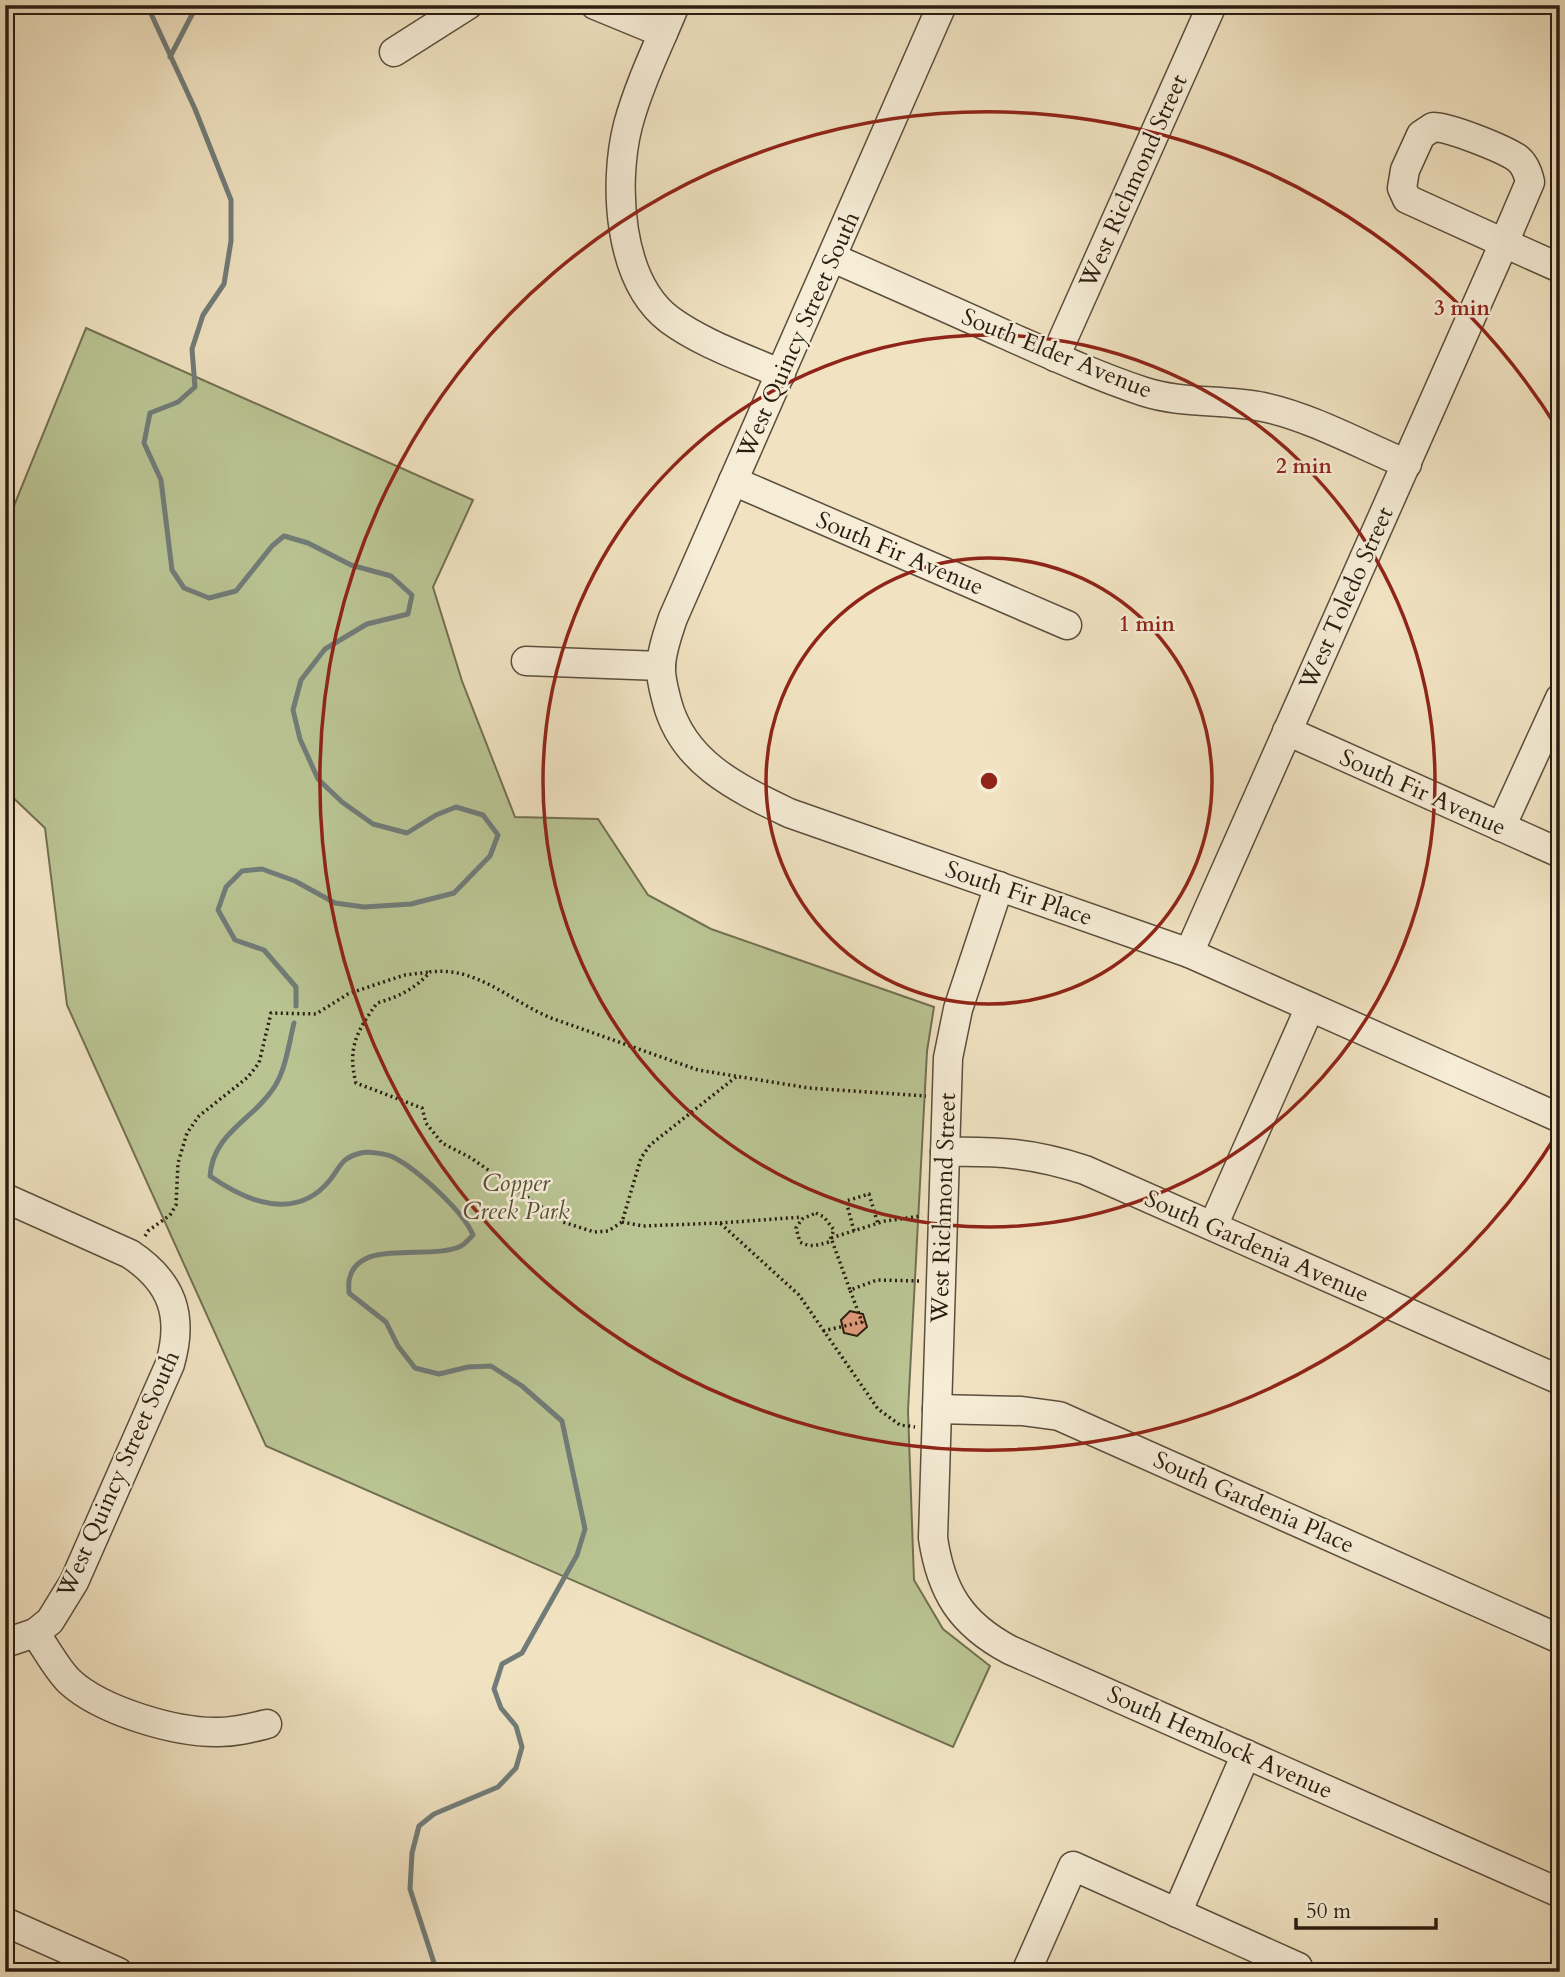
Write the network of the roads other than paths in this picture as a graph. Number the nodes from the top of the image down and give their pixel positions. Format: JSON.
{"nodes":[{"id":1,"x":468,"y":5,"type":"edge"},
{"id":2,"x":595,"y":5,"type":"edge"},
{"id":3,"x":675,"y":5,"type":"edge"},
{"id":4,"x":943,"y":5,"type":"edge"},
{"id":5,"x":1212,"y":5,"type":"edge"},
{"id":6,"x":663,"y":33,"type":"junction"},
{"id":7,"x":394,"y":52,"type":"dead end"},
{"id":8,"x":1504,"y":243,"type":"junction"},
{"id":9,"x":833,"y":257,"type":"junction"},
{"id":10,"x":1560,"y":268,"type":"edge"},
{"id":11,"x":1055,"y":357,"type":"junction"},
{"id":12,"x":781,"y":374,"type":"junction"},
{"id":13,"x":1406,"y":464,"type":"junction"},
{"id":14,"x":733,"y":481,"type":"junction"},
{"id":15,"x":1067,"y":625,"type":"dead end"},
{"id":16,"x":526,"y":661,"type":"dead end"},
{"id":17,"x":661,"y":666,"type":"junction"},
{"id":18,"x":1560,"y":698,"type":"edge"},
{"id":19,"x":1287,"y":732,"type":"junction"},
{"id":20,"x":1501,"y":827,"type":"junction"},
{"id":21,"x":1560,"y":853,"type":"edge"},
{"id":22,"x":999,"y":886,"type":"junction"},
{"id":23,"x":1189,"y":953,"type":"junction"},
{"id":24,"x":1310,"y":1007,"type":"junction"},
{"id":25,"x":1560,"y":1118,"type":"edge"},
{"id":26,"x":945,"y":1152,"type":"junction"},
{"id":27,"x":5,"y":1198,"type":"edge"},
{"id":28,"x":1213,"y":1226,"type":"junction"},
{"id":29,"x":1560,"y":1380,"type":"edge"},
{"id":30,"x":927,"y":1418,"type":"junction"},
{"id":31,"x":933,"y":1538,"type":"joint"},
{"id":32,"x":35,"y":1633,"type":"junction"},
{"id":33,"x":1560,"y":1639,"type":"edge"},
{"id":34,"x":5,"y":1643,"type":"edge"},
{"id":35,"x":267,"y":1724,"type":"dead end"},
{"id":36,"x":1246,"y":1754,"type":"junction"},
{"id":37,"x":1559,"y":1892,"type":"edge"},
{"id":38,"x":1177,"y":1913,"type":"junction"},
{"id":39,"x":5,"y":1922,"type":"edge"},
{"id":40,"x":1297,"y":1969,"type":"edge"},
{"id":41,"x":118,"y":1972,"type":"edge"},
{"id":42,"x":1026,"y":1972,"type":"edge"}],
"edges":[{"from":1,"to":7,"type":"street"},
{"from":2,"to":6,"type":"street"},
{"from":3,"to":6,"type":"street"},
{"from":4,"to":9,"type":"street","name":"West Quincy Street South"},
{"from":5,"to":11,"type":"street","name":"West Richmond Street"},
{"from":6,"to":12,"type":"street"},
{"from":8,"to":8,"type":"street"},
{"from":8,"to":10,"type":"street"},
{"from":8,"to":13,"type":"street","name":"West Toledo Street"},
{"from":9,"to":11,"type":"street","name":"South Elder Avenue"},
{"from":9,"to":12,"type":"street","name":"West Quincy Street South"},
{"from":11,"to":13,"type":"street","name":"South Elder Avenue"},
{"from":12,"to":14,"type":"street","name":"West Quincy Street South"},
{"from":13,"to":19,"type":"street","name":"West Toledo Street"},
{"from":14,"to":15,"type":"street","name":"South Fir Avenue"},
{"from":14,"to":17,"type":"street","name":"West Quincy Street South"},
{"from":16,"to":17,"type":"street"},
{"from":17,"to":22,"type":"street","name":"South Fir Place"},
{"from":18,"to":20,"type":"street"},
{"from":19,"to":20,"type":"street","name":"South Fir Avenue"},
{"from":19,"to":23,"type":"street","name":"West Toledo Street"},
{"from":20,"to":21,"type":"street","name":"South Fir Avenue"},
{"from":22,"to":23,"type":"street","name":"South Fir Place"},
{"from":22,"to":26,"type":"street","name":"West Richmond Street"},
{"from":23,"to":24,"type":"street","name":"South Fir Place"},
{"from":24,"to":25,"type":"street","name":"South Fir Place"},
{"from":24,"to":28,"type":"street"},
{"from":26,"to":28,"type":"street","name":"South Gardenia Avenue"},
{"from":26,"to":30,"type":"street","name":"West Richmond Street"},
{"from":27,"to":32,"type":"street","name":"West Quincy Street South"},
{"from":28,"to":29,"type":"street","name":"South Gardenia Avenue"},
{"from":30,"to":31,"type":"street","name":"West Richmond Street"},
{"from":30,"to":33,"type":"street","name":"South Gardenia Place"},
{"from":31,"to":36,"type":"street","name":"South Hemlock Avenue"},
{"from":32,"to":34,"type":"street"},
{"from":32,"to":35,"type":"street"},
{"from":36,"to":37,"type":"street","name":"South Hemlock Avenue"},
{"from":36,"to":38,"type":"street"},
{"from":38,"to":40,"type":"street"},
{"from":38,"to":42,"type":"street"},
{"from":39,"to":41,"type":"street"}]}
